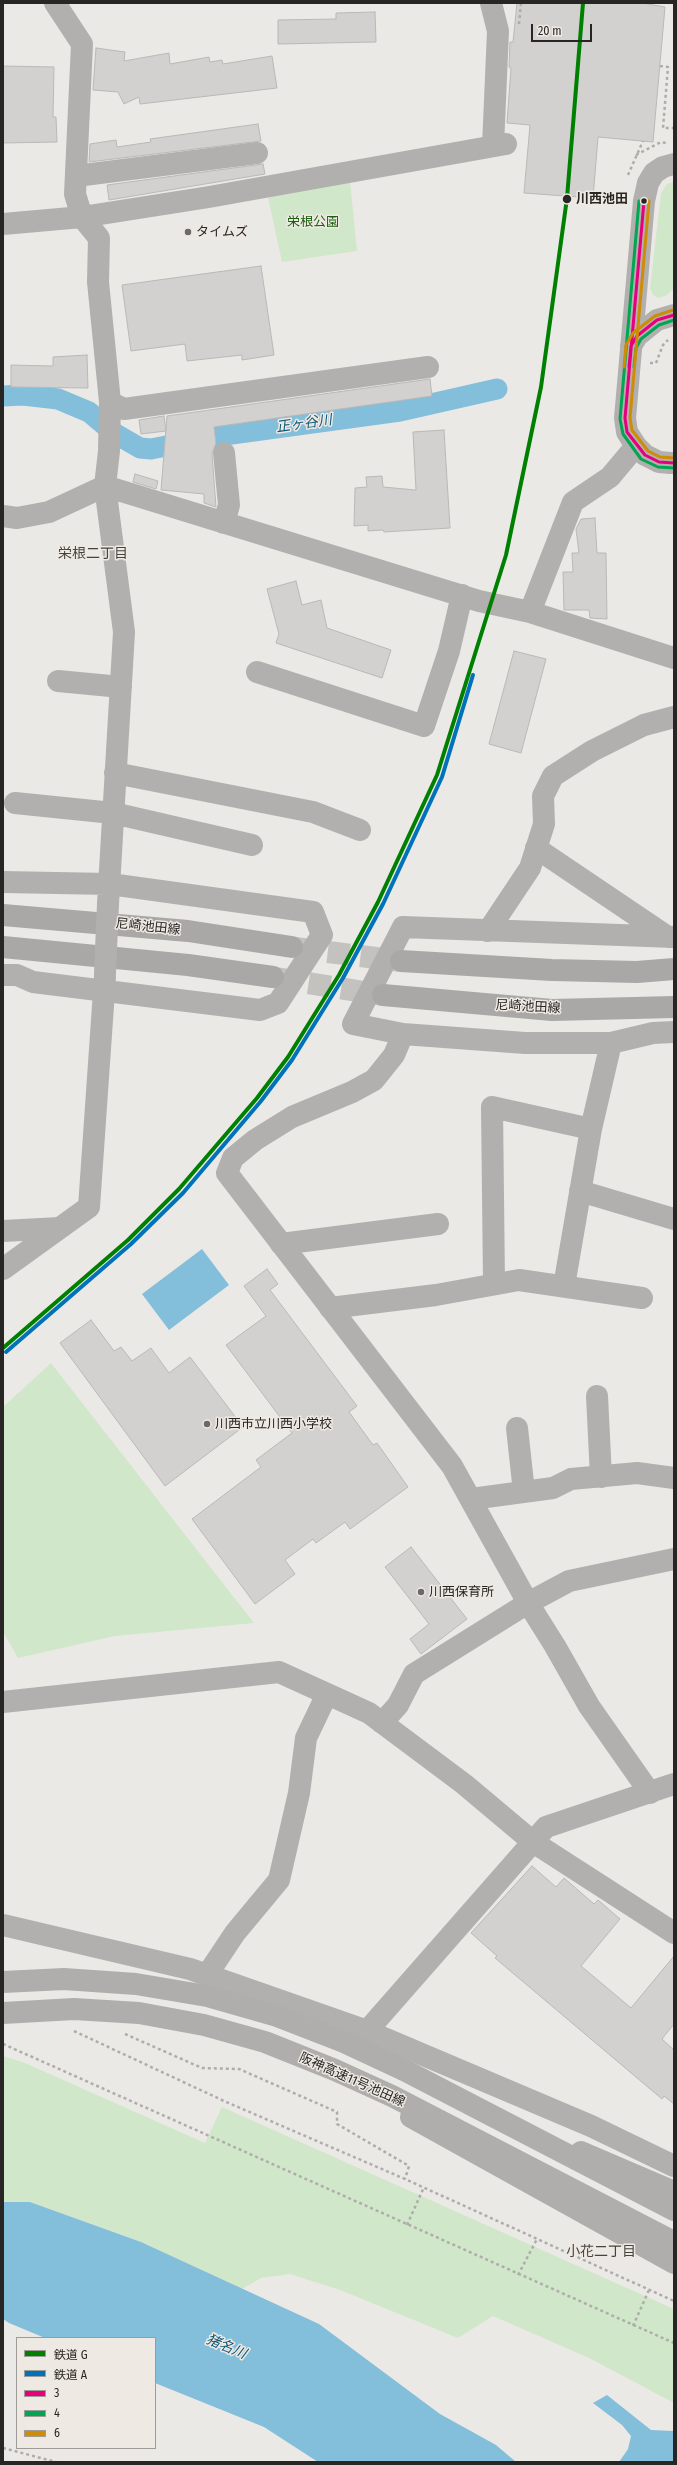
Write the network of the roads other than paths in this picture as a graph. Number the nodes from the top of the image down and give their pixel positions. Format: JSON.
{"nodes":[{"id":1,"x":55,"y":3,"type":"edge"},
{"id":2,"x":491,"y":3,"type":"edge"},
{"id":3,"x":257,"y":153,"type":"dead end"},
{"id":4,"x":674,"y":164,"type":"edge"},
{"id":5,"x":76,"y":176,"type":"junction"},
{"id":6,"x":82,"y":217,"type":"junction"},
{"id":7,"x":3,"y":224,"type":"edge"},
{"id":8,"x":674,"y":297,"type":"edge"},
{"id":9,"x":669,"y":316,"type":"edge"},
{"id":10,"x":631,"y":346,"type":"junction"},
{"id":11,"x":428,"y":367,"type":"dead end"},
{"id":12,"x":110,"y":417,"type":"junction"},
{"id":13,"x":636,"y":446,"type":"junction"},
{"id":14,"x":224,"y":453,"type":"dead end"},
{"id":15,"x":673,"y":463,"type":"edge"},
{"id":16,"x":105,"y":486,"type":"junction"},
{"id":17,"x":3,"y":516,"type":"edge"},
{"id":18,"x":224,"y":523,"type":"junction"},
{"id":19,"x":462,"y":595,"type":"junction"},
{"id":20,"x":530,"y":612,"type":"junction"},
{"id":21,"x":674,"y":658,"type":"edge"},
{"id":22,"x":257,"y":672,"type":"dead end"},
{"id":23,"x":58,"y":681,"type":"dead end"},
{"id":24,"x":121,"y":687,"type":"junction"},
{"id":25,"x":674,"y":717,"type":"edge"},
{"id":26,"x":115,"y":773,"type":"junction"},
{"id":27,"x":15,"y":803,"type":"dead end"},
{"id":28,"x":113,"y":813,"type":"junction"},
{"id":29,"x":360,"y":830,"type":"dead end"},
{"id":30,"x":252,"y":845,"type":"dead end"},
{"id":31,"x":536,"y":848,"type":"junction"},
{"id":32,"x":3,"y":882,"type":"edge"},
{"id":33,"x":109,"y":894,"type":"junction"},
{"id":34,"x":3,"y":915,"type":"edge"},
{"id":35,"x":488,"y":931,"type":"junction"},
{"id":36,"x":671,"y":937,"type":"edge"},
{"id":37,"x":3,"y":947,"type":"edge"},
{"id":38,"x":292,"y":947,"type":"tunnel mouth"},
{"id":39,"x":401,"y":961,"type":"tunnel mouth"},
{"id":40,"x":674,"y":970,"type":"edge"},
{"id":41,"x":3,"y":975,"type":"edge"},
{"id":42,"x":273,"y":978,"type":"tunnel mouth"},
{"id":43,"x":105,"y":982,"type":"junction"},
{"id":44,"x":383,"y":995,"type":"tunnel mouth"},
{"id":45,"x":674,"y":1007,"type":"edge"},
{"id":46,"x":674,"y":1032,"type":"edge"},
{"id":47,"x":403,"y":1034,"type":"junction"},
{"id":48,"x":611,"y":1043,"type":"junction"},
{"id":49,"x":591,"y":1129,"type":"junction"},
{"id":50,"x":580,"y":1191,"type":"junction"},
{"id":51,"x":674,"y":1219,"type":"edge"},
{"id":52,"x":438,"y":1224,"type":"dead end"},
{"id":53,"x":60,"y":1228,"type":"junction"},
{"id":54,"x":3,"y":1231,"type":"edge"},
{"id":55,"x":281,"y":1244,"type":"junction"},
{"id":56,"x":3,"y":1269,"type":"edge"},
{"id":57,"x":494,"y":1283,"type":"junction"},
{"id":58,"x":564,"y":1286,"type":"junction"},
{"id":59,"x":642,"y":1298,"type":"dead end"},
{"id":60,"x":330,"y":1308,"type":"junction"},
{"id":61,"x":597,"y":1396,"type":"dead end"},
{"id":62,"x":518,"y":1428,"type":"dead end"},
{"id":63,"x":601,"y":1476,"type":"junction"},
{"id":64,"x":674,"y":1478,"type":"edge"},
{"id":65,"x":524,"y":1492,"type":"junction"},
{"id":66,"x":472,"y":1499,"type":"junction"},
{"id":67,"x":674,"y":1559,"type":"edge"},
{"id":68,"x":528,"y":1603,"type":"junction"},
{"id":69,"x":327,"y":1694,"type":"junction"},
{"id":70,"x":3,"y":1702,"type":"edge"},
{"id":71,"x":382,"y":1723,"type":"junction"},
{"id":72,"x":674,"y":1784,"type":"edge"},
{"id":73,"x":650,"y":1793,"type":"junction"},
{"id":74,"x":533,"y":1842,"type":"junction"},
{"id":75,"x":3,"y":1925,"type":"edge"},
{"id":76,"x":674,"y":1933,"type":"edge"},
{"id":77,"x":208,"y":1975,"type":"junction"},
{"id":78,"x":3,"y":1982,"type":"edge"},
{"id":79,"x":3,"y":2013,"type":"edge"},
{"id":80,"x":367,"y":2031,"type":"junction"},
{"id":81,"x":335,"y":2070,"type":"junction"},
{"id":82,"x":463,"y":2100,"type":"junction"},
{"id":83,"x":674,"y":2166,"type":"edge"},
{"id":84,"x":674,"y":2192,"type":"edge"},
{"id":85,"x":674,"y":2210,"type":"edge"},
{"id":86,"x":674,"y":2242,"type":"edge"},
{"id":87,"x":674,"y":2263,"type":"edge"}],
"edges":[{"from":1,"to":5,"type":"street"},
{"from":2,"to":6,"type":"street"},
{"from":3,"to":5,"type":"street"},
{"from":4,"to":10,"type":"street"},
{"from":5,"to":6,"type":"street"},
{"from":6,"to":7,"type":"street"},
{"from":6,"to":12,"type":"street"},
{"from":8,"to":9,"type":"street"},
{"from":9,"to":10,"type":"street"},
{"from":10,"to":13,"type":"street"},
{"from":11,"to":12,"type":"street"},
{"from":12,"to":16,"type":"street"},
{"from":13,"to":15,"type":"street"},
{"from":13,"to":20,"type":"street"},
{"from":14,"to":18,"type":"street"},
{"from":16,"to":17,"type":"street"},
{"from":16,"to":18,"type":"street"},
{"from":16,"to":24,"type":"street"},
{"from":18,"to":19,"type":"street"},
{"from":19,"to":20,"type":"street"},
{"from":19,"to":22,"type":"street"},
{"from":20,"to":21,"type":"street"},
{"from":23,"to":24,"type":"street"},
{"from":24,"to":26,"type":"street"},
{"from":25,"to":31,"type":"street"},
{"from":26,"to":28,"type":"street"},
{"from":26,"to":29,"type":"street"},
{"from":27,"to":28,"type":"street"},
{"from":28,"to":30,"type":"street"},
{"from":28,"to":33,"type":"street"},
{"from":31,"to":35,"type":"street"},
{"from":31,"to":36,"type":"street"},
{"from":32,"to":33,"type":"street"},
{"from":33,"to":43,"type":"street","bridge":true},
{"from":33,"to":43,"type":"street"},
{"from":34,"to":38,"type":"main road","name":"尼崎池田線"},
{"from":35,"to":36,"type":"street"},
{"from":35,"to":47,"type":"street"},
{"from":37,"to":42,"type":"main road"},
{"from":39,"to":40,"type":"main road"},
{"from":41,"to":43,"type":"street"},
{"from":43,"to":53,"type":"street"},
{"from":44,"to":45,"type":"main road","name":"尼崎池田線"},
{"from":46,"to":48,"type":"street"},
{"from":47,"to":48,"type":"street"},
{"from":47,"to":55,"type":"street"},
{"from":48,"to":49,"type":"street"},
{"from":49,"to":50,"type":"street"},
{"from":49,"to":57,"type":"street"},
{"from":50,"to":51,"type":"street"},
{"from":50,"to":58,"type":"street"},
{"from":52,"to":55,"type":"street"},
{"from":53,"to":54,"type":"street"},
{"from":53,"to":56,"type":"street"},
{"from":55,"to":60,"type":"street"},
{"from":57,"to":58,"type":"street"},
{"from":57,"to":60,"type":"street"},
{"from":58,"to":59,"type":"street"},
{"from":60,"to":66,"type":"street"},
{"from":61,"to":63,"type":"street"},
{"from":62,"to":65,"type":"street"},
{"from":63,"to":64,"type":"street"},
{"from":63,"to":65,"type":"street"},
{"from":65,"to":66,"type":"street"},
{"from":66,"to":68,"type":"street"},
{"from":67,"to":68,"type":"street"},
{"from":68,"to":71,"type":"street"},
{"from":68,"to":73,"type":"street"},
{"from":69,"to":70,"type":"street"},
{"from":69,"to":71,"type":"street"},
{"from":69,"to":77,"type":"street"},
{"from":71,"to":74,"type":"street"},
{"from":72,"to":73,"type":"street"},
{"from":73,"to":74,"type":"street"},
{"from":74,"to":76,"type":"street"},
{"from":74,"to":80,"type":"street"},
{"from":75,"to":77,"type":"street"},
{"from":77,"to":80,"type":"street"},
{"from":78,"to":82,"type":"highway","bridge":true},
{"from":79,"to":81,"type":"highway","name":"阪神高速11号池田線","bridge":true},
{"from":80,"to":83,"type":"street"},
{"from":81,"to":86,"type":"highway","name":"阪神高速11号池田線","bridge":true},
{"from":81,"to":87,"type":"highway","bridge":true},
{"from":82,"to":84,"type":"highway","bridge":true},
{"from":82,"to":85,"type":"highway","bridge":true}]}
